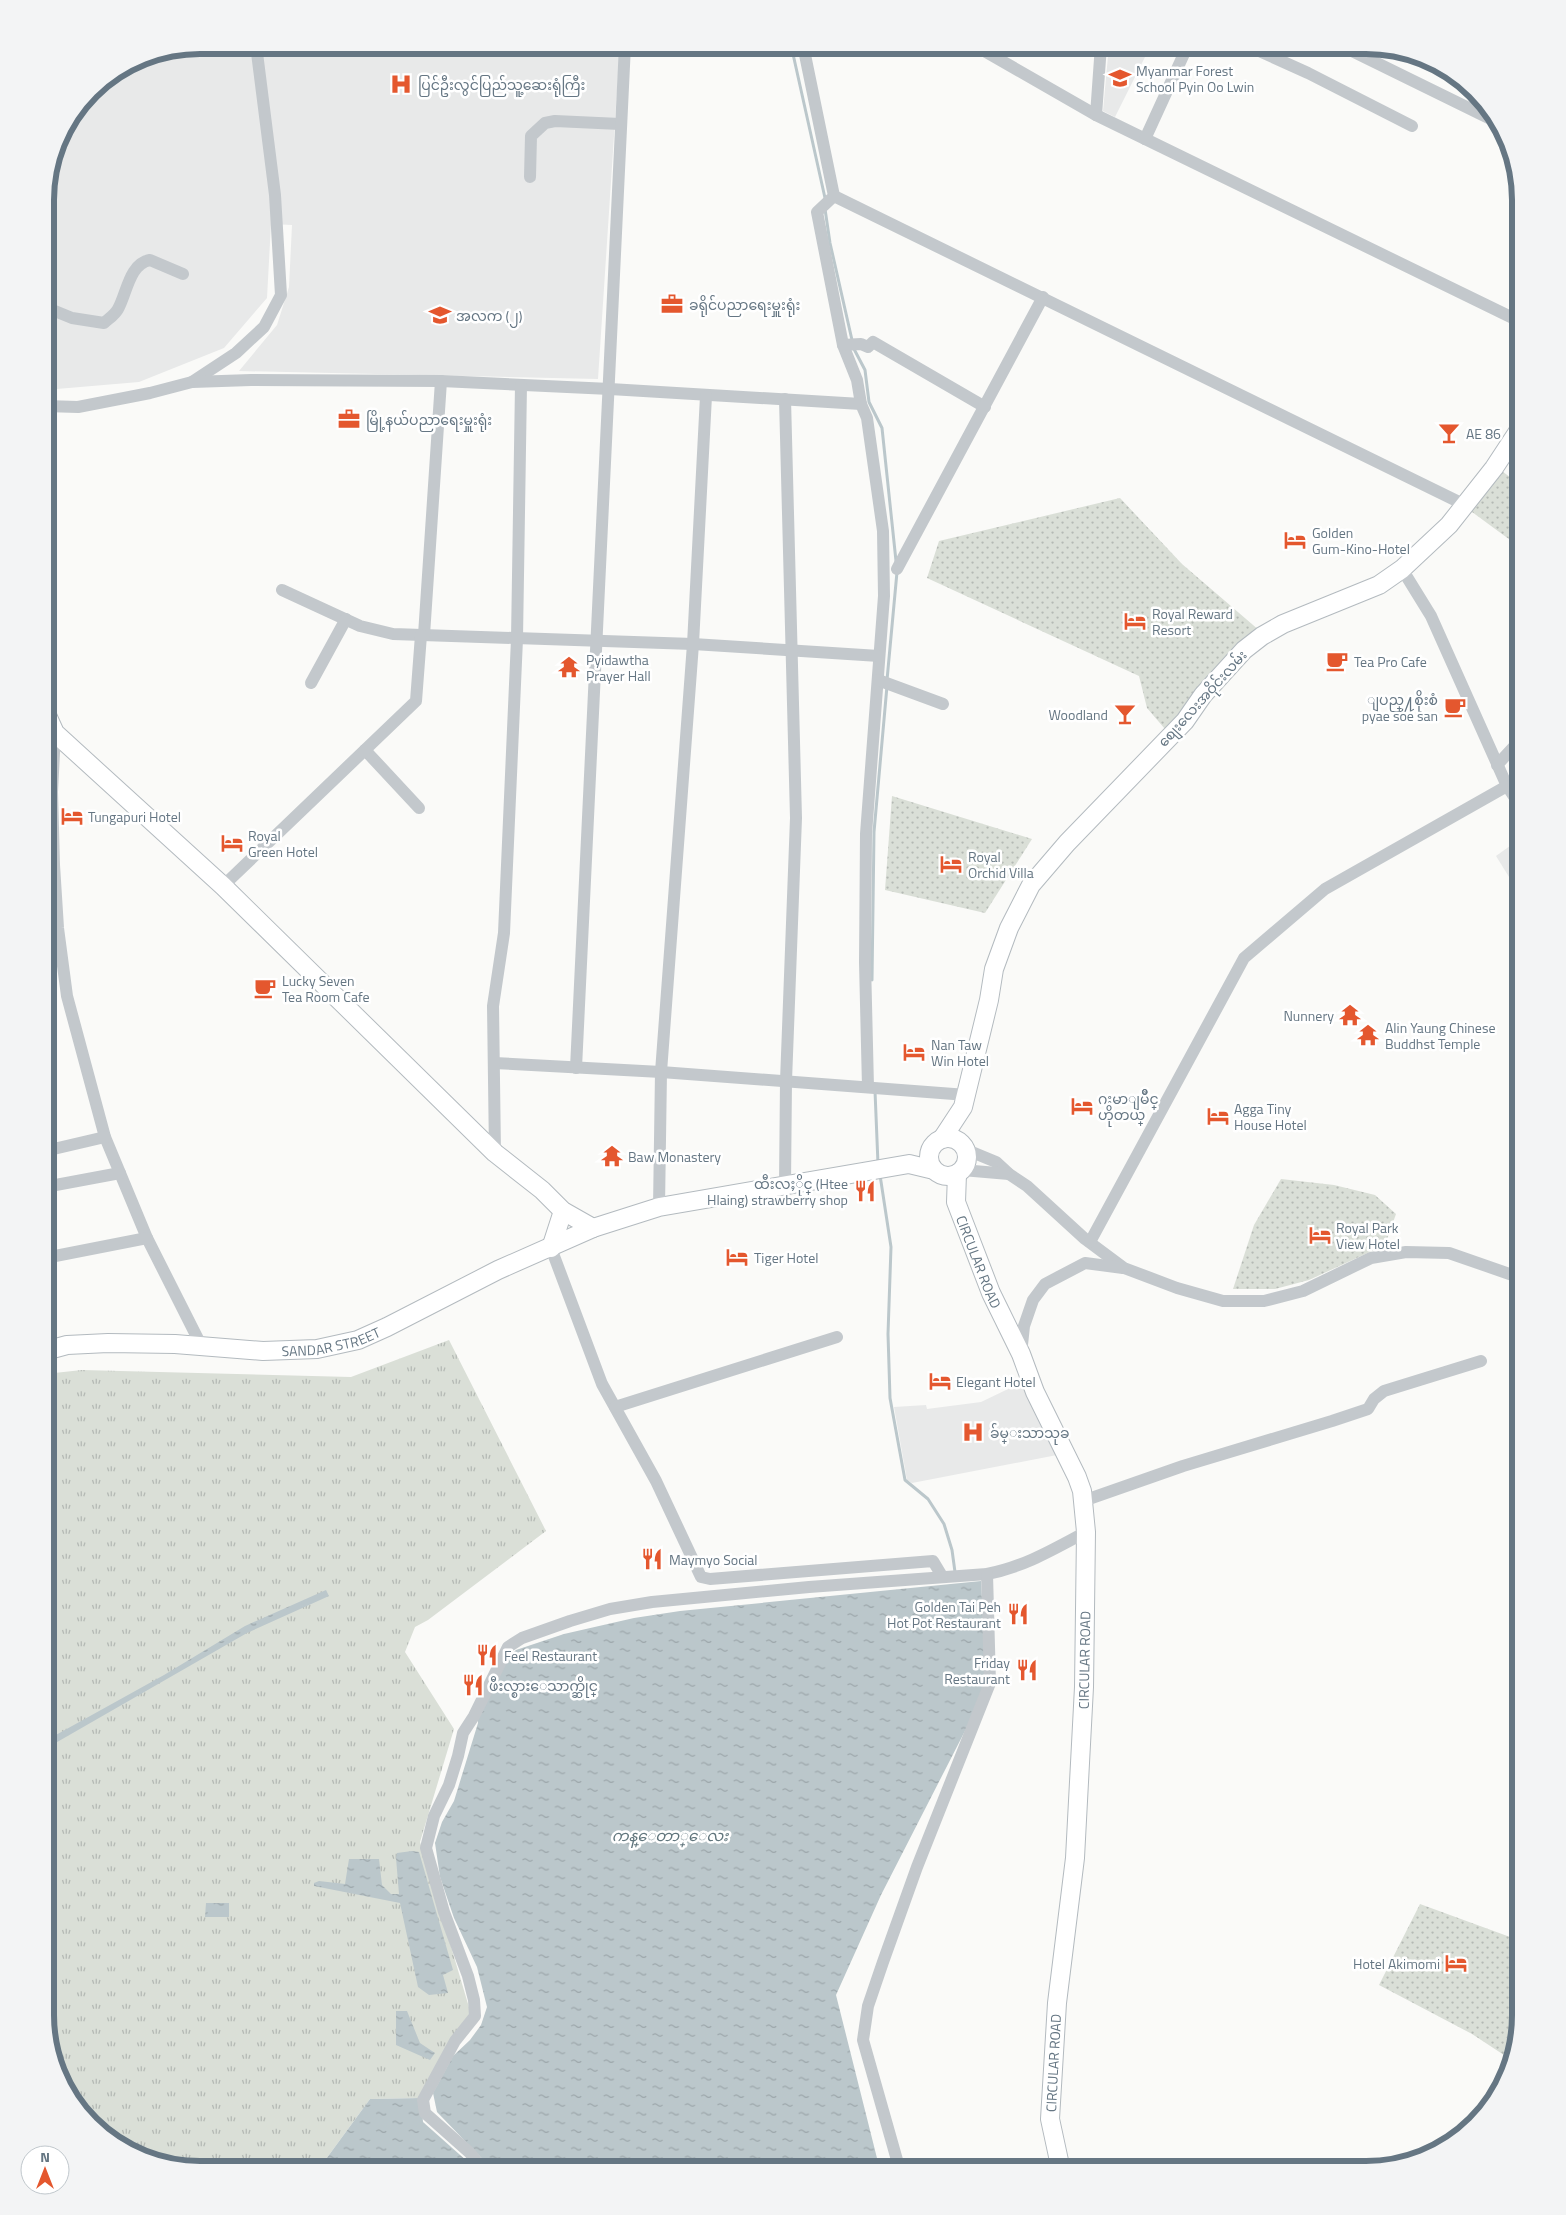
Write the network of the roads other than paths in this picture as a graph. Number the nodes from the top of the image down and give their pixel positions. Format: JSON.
{"nodes":[{"id":1,"x":257,"y":54,"type":"edge"},
{"id":2,"x":624,"y":54,"type":"edge"},
{"id":3,"x":804,"y":54,"type":"edge"},
{"id":4,"x":990,"y":54,"type":"edge"},
{"id":5,"x":1100,"y":54,"type":"edge"},
{"id":6,"x":1184,"y":54,"type":"edge"},
{"id":7,"x":1266,"y":54,"type":"edge"},
{"id":8,"x":1358,"y":54,"type":"edge"},
{"id":9,"x":1096,"y":115,"type":"junction"},
{"id":10,"x":1486,"y":117,"type":"edge"},
{"id":11,"x":620,"y":124,"type":"junction"},
{"id":12,"x":1412,"y":126,"type":"dead end"},
{"id":13,"x":1145,"y":139,"type":"junction"},
{"id":14,"x":530,"y":178,"type":"dead end"},
{"id":15,"x":829,"y":201,"type":"junction"},
{"id":16,"x":183,"y":274,"type":"dead end"},
{"id":17,"x":1043,"y":297,"type":"junction"},
{"id":18,"x":54,"y":311,"type":"edge"},
{"id":19,"x":1512,"y":318,"type":"edge"},
{"id":20,"x":845,"y":344,"type":"junction"},
{"id":21,"x":440,"y":381,"type":"junction"},
{"id":22,"x":192,"y":382,"type":"junction"},
{"id":23,"x":521,"y":385,"type":"junction"},
{"id":24,"x":610,"y":388,"type":"junction"},
{"id":25,"x":706,"y":396,"type":"junction"},
{"id":26,"x":785,"y":400,"type":"junction"},
{"id":27,"x":861,"y":404,"type":"junction"},
{"id":28,"x":54,"y":406,"type":"edge"},
{"id":29,"x":985,"y":406,"type":"junction"},
{"id":30,"x":1512,"y":441,"type":"edge"},
{"id":31,"x":1465,"y":505,"type":"junction"},
{"id":32,"x":897,"y":569,"type":"dead end"},
{"id":33,"x":1402,"y":569,"type":"junction"},
{"id":34,"x":282,"y":590,"type":"dead end"},
{"id":35,"x":346,"y":619,"type":"junction"},
{"id":36,"x":422,"y":635,"type":"junction"},
{"id":37,"x":517,"y":639,"type":"junction"},
{"id":38,"x":597,"y":642,"type":"junction"},
{"id":39,"x":693,"y":644,"type":"junction"},
{"id":40,"x":792,"y":650,"type":"junction"},
{"id":41,"x":879,"y":656,"type":"junction"},
{"id":42,"x":879,"y":681,"type":"junction"},
{"id":43,"x":311,"y":683,"type":"dead end"},
{"id":44,"x":943,"y":704,"type":"dead end"},
{"id":45,"x":54,"y":743,"type":"edge"},
{"id":46,"x":1512,"y":749,"type":"edge"},
{"id":47,"x":365,"y":750,"type":"junction"},
{"id":48,"x":1497,"y":765,"type":"junction"},
{"id":49,"x":1507,"y":786,"type":"junction"},
{"id":50,"x":1512,"y":793,"type":"edge"},
{"id":51,"x":419,"y":808,"type":"dead end"},
{"id":52,"x":54,"y":865,"type":"edge"},
{"id":53,"x":223,"y":886,"type":"junction"},
{"id":54,"x":494,"y":1064,"type":"junction"},
{"id":55,"x":576,"y":1068,"type":"junction"},
{"id":56,"x":661,"y":1072,"type":"junction"},
{"id":57,"x":786,"y":1081,"type":"junction"},
{"id":58,"x":872,"y":1087,"type":"junction"},
{"id":59,"x":965,"y":1101,"type":"junction"},
{"id":60,"x":104,"y":1137,"type":"junction"},
{"id":61,"x":936,"y":1144,"type":"junction"},
{"id":62,"x":965,"y":1148,"type":"junction"},
{"id":63,"x":54,"y":1149,"type":"edge"},
{"id":64,"x":495,"y":1153,"type":"junction"},
{"id":65,"x":909,"y":1164,"type":"junction"},
{"id":66,"x":936,"y":1171,"type":"junction"},
{"id":67,"x":960,"y":1172,"type":"junction"},
{"id":68,"x":120,"y":1173,"type":"junction"},
{"id":69,"x":1009,"y":1174,"type":"junction"},
{"id":70,"x":785,"y":1184,"type":"junction"},
{"id":71,"x":54,"y":1185,"type":"edge"},
{"id":72,"x":956,"y":1202,"type":"junction"},
{"id":73,"x":659,"y":1207,"type":"junction"},
{"id":74,"x":563,"y":1211,"type":"junction"},
{"id":75,"x":593,"y":1228,"type":"junction"},
{"id":76,"x":147,"y":1238,"type":"junction"},
{"id":77,"x":1090,"y":1242,"type":"junction"},
{"id":78,"x":551,"y":1248,"type":"junction"},
{"id":79,"x":54,"y":1256,"type":"edge"},
{"id":80,"x":1124,"y":1268,"type":"junction"},
{"id":81,"x":1512,"y":1275,"type":"edge"},
{"id":82,"x":837,"y":1337,"type":"dead end"},
{"id":83,"x":202,"y":1347,"type":"junction"},
{"id":84,"x":54,"y":1349,"type":"edge"},
{"id":85,"x":1021,"y":1354,"type":"junction"},
{"id":86,"x":1481,"y":1361,"type":"dead end"},
{"id":87,"x":615,"y":1407,"type":"junction"},
{"id":88,"x":1083,"y":1501,"type":"junction"},
{"id":89,"x":1086,"y":1532,"type":"junction"},
{"id":90,"x":987,"y":1574,"type":"junction"},
{"id":91,"x":942,"y":1576,"type":"junction"},
{"id":92,"x":476,"y":2161,"type":"edge"},
{"id":93,"x":897,"y":2161,"type":"edge"},
{"id":94,"x":1059,"y":2161,"type":"edge"}],
"edges":[{"from":1,"to":22,"type":"street"},
{"from":2,"to":11,"type":"street"},
{"from":3,"to":15,"type":"street"},
{"from":4,"to":9,"type":"street"},
{"from":5,"to":9,"type":"street"},
{"from":6,"to":13,"type":"street"},
{"from":7,"to":12,"type":"street"},
{"from":8,"to":10,"type":"street"},
{"from":9,"to":13,"type":"street"},
{"from":11,"to":14,"type":"street"},
{"from":11,"to":24,"type":"street"},
{"from":13,"to":19,"type":"street"},
{"from":15,"to":17,"type":"street"},
{"from":15,"to":20,"type":"street"},
{"from":16,"to":18,"type":"street"},
{"from":17,"to":29,"type":"street"},
{"from":17,"to":31,"type":"street"},
{"from":20,"to":27,"type":"street"},
{"from":20,"to":29,"type":"street"},
{"from":21,"to":22,"type":"street"},
{"from":21,"to":23,"type":"street"},
{"from":21,"to":36,"type":"street"},
{"from":22,"to":28,"type":"street"},
{"from":23,"to":24,"type":"street"},
{"from":23,"to":37,"type":"street"},
{"from":24,"to":25,"type":"street"},
{"from":24,"to":38,"type":"street"},
{"from":25,"to":26,"type":"street"},
{"from":25,"to":39,"type":"street"},
{"from":26,"to":27,"type":"street"},
{"from":26,"to":40,"type":"street"},
{"from":27,"to":41,"type":"street"},
{"from":29,"to":32,"type":"street"},
{"from":30,"to":31,"type":"street","name":"စျေးလေးအဝိုင်းလမ်း"},
{"from":31,"to":33,"type":"street","name":"စျေးလေးအဝိုင်းလမ်း"},
{"from":33,"to":48,"type":"street"},
{"from":33,"to":59,"type":"street","name":"စျေးလေးအဝိုင်းလမ်း"},
{"from":34,"to":35,"type":"street"},
{"from":35,"to":36,"type":"street"},
{"from":35,"to":43,"type":"street"},
{"from":36,"to":37,"type":"street"},
{"from":36,"to":47,"type":"street"},
{"from":37,"to":38,"type":"street"},
{"from":37,"to":54,"type":"street"},
{"from":38,"to":39,"type":"street"},
{"from":38,"to":55,"type":"street"},
{"from":39,"to":40,"type":"street"},
{"from":39,"to":56,"type":"street"},
{"from":40,"to":41,"type":"street"},
{"from":40,"to":57,"type":"street"},
{"from":41,"to":42,"type":"street"},
{"from":42,"to":44,"type":"street"},
{"from":42,"to":58,"type":"street"},
{"from":45,"to":53,"type":"street"},
{"from":46,"to":48,"type":"street"},
{"from":47,"to":51,"type":"street"},
{"from":47,"to":53,"type":"street"},
{"from":48,"to":49,"type":"street"},
{"from":49,"to":50,"type":"street"},
{"from":49,"to":77,"type":"street"},
{"from":52,"to":60,"type":"street"},
{"from":53,"to":64,"type":"street"},
{"from":54,"to":55,"type":"street"},
{"from":54,"to":64,"type":"street"},
{"from":55,"to":56,"type":"street"},
{"from":56,"to":57,"type":"street"},
{"from":56,"to":73,"type":"street"},
{"from":57,"to":58,"type":"street"},
{"from":57,"to":70,"type":"street"},
{"from":58,"to":59,"type":"street"},
{"from":59,"to":61,"type":"street"},
{"from":59,"to":62,"type":"street"},
{"from":60,"to":63,"type":"street"},
{"from":60,"to":68,"type":"street"},
{"from":61,"to":62,"type":"street"},
{"from":61,"to":65,"type":"street"},
{"from":61,"to":66,"type":"street"},
{"from":62,"to":67,"type":"street"},
{"from":62,"to":69,"type":"street"},
{"from":64,"to":74,"type":"street"},
{"from":65,"to":66,"type":"street"},
{"from":65,"to":70,"type":"street","name":"SANDAR STREET"},
{"from":66,"to":67,"type":"street"},
{"from":66,"to":72,"type":"street"},
{"from":67,"to":69,"type":"street"},
{"from":67,"to":72,"type":"street","name":"CIRCULAR ROAD"},
{"from":68,"to":71,"type":"street"},
{"from":68,"to":76,"type":"street"},
{"from":69,"to":77,"type":"street"},
{"from":70,"to":73,"type":"street","name":"SANDAR STREET"},
{"from":72,"to":85,"type":"street","name":"CIRCULAR ROAD"},
{"from":73,"to":75,"type":"street","name":"SANDAR STREET"},
{"from":74,"to":75,"type":"street"},
{"from":74,"to":78,"type":"street"},
{"from":75,"to":78,"type":"street","name":"SANDAR STREET"},
{"from":76,"to":79,"type":"street"},
{"from":76,"to":83,"type":"street"},
{"from":77,"to":80,"type":"street"},
{"from":78,"to":83,"type":"street","name":"SANDAR STREET"},
{"from":78,"to":87,"type":"street"},
{"from":80,"to":81,"type":"street"},
{"from":80,"to":85,"type":"street"},
{"from":82,"to":87,"type":"street"},
{"from":83,"to":84,"type":"street","name":"SANDAR STREET"},
{"from":85,"to":88,"type":"street","name":"CIRCULAR ROAD"},
{"from":86,"to":88,"type":"street"},
{"from":87,"to":91,"type":"street"},
{"from":88,"to":89,"type":"street","name":"CIRCULAR ROAD"},
{"from":89,"to":90,"type":"street"},
{"from":89,"to":94,"type":"street","name":"CIRCULAR ROAD"},
{"from":90,"to":91,"type":"street"},
{"from":90,"to":93,"type":"street"},
{"from":91,"to":92,"type":"street"}]}
